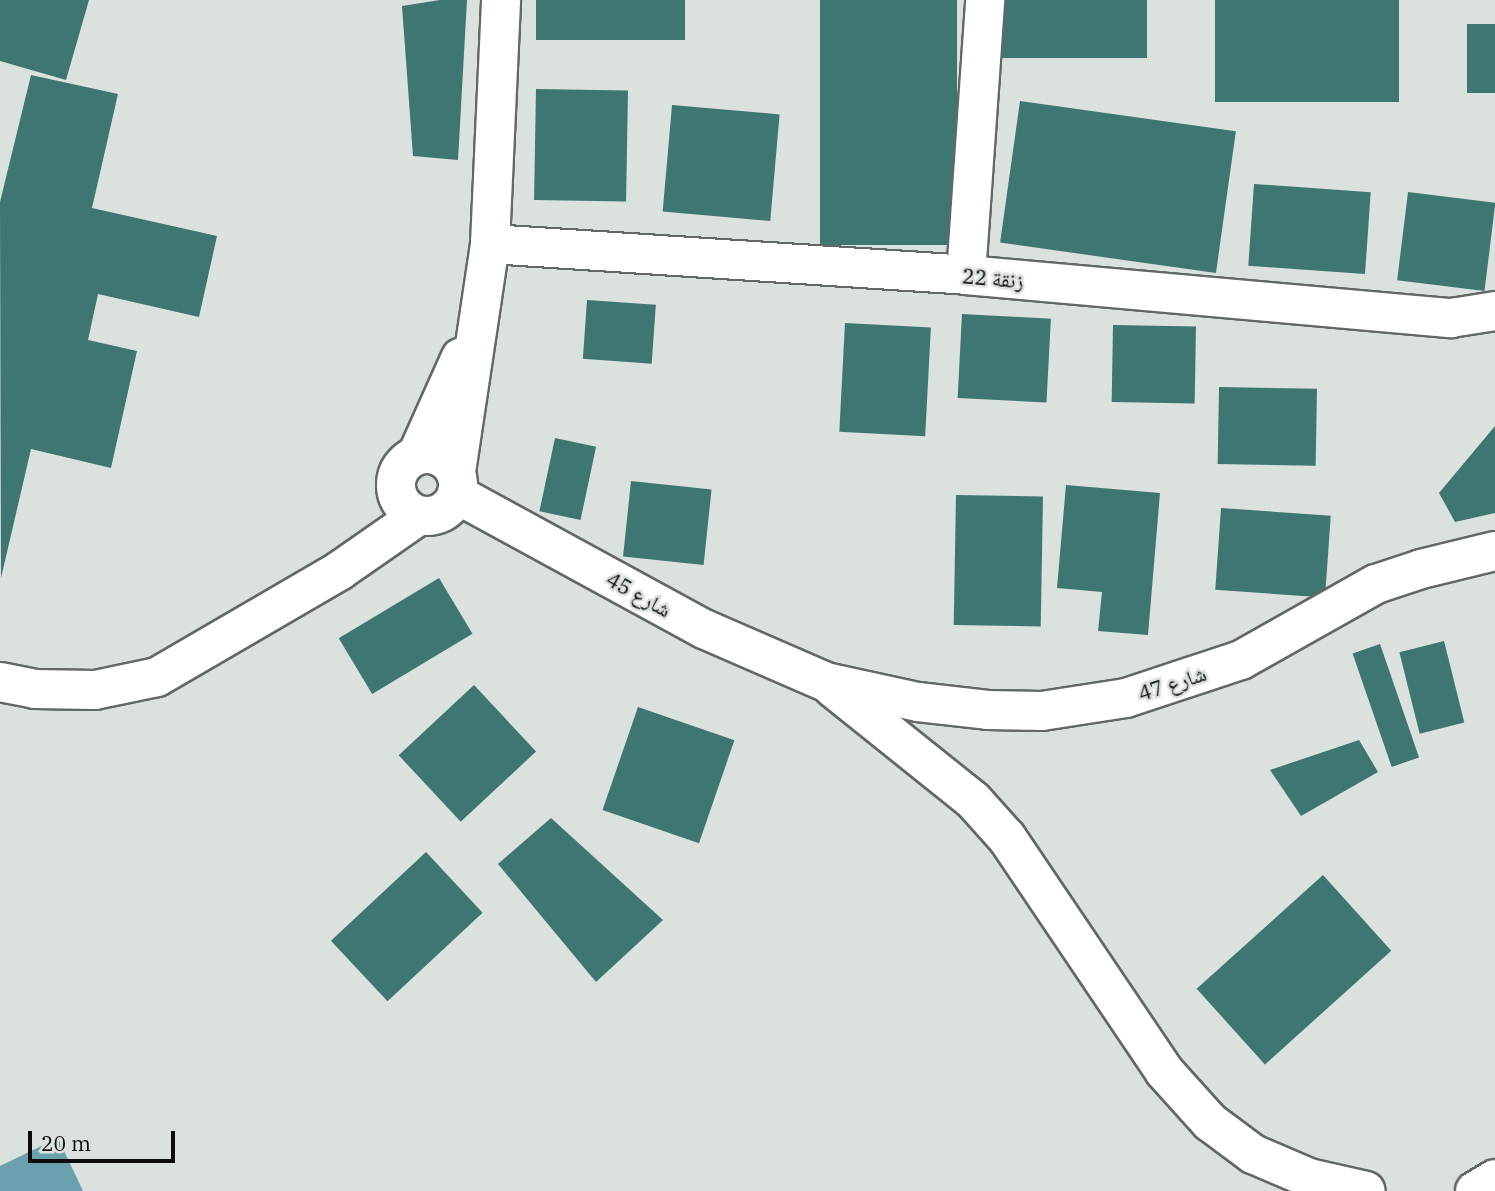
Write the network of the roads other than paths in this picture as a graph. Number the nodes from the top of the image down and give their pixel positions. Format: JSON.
{"nodes":[{"id":1,"x":501,"y":0,"type":"edge"},
{"id":2,"x":985,"y":0,"type":"edge"},
{"id":3,"x":490,"y":244,"type":"junction"},
{"id":4,"x":966,"y":275,"type":"junction"},
{"id":5,"x":482,"y":310,"type":"junction"},
{"id":6,"x":1495,"y":311,"type":"edge"},
{"id":7,"x":417,"y":456,"type":"junction"},
{"id":8,"x":457,"y":483,"type":"junction"},
{"id":9,"x":407,"y":503,"type":"junction"},
{"id":10,"x":1495,"y":551,"type":"edge"},
{"id":11,"x":0,"y":682,"type":"edge"},
{"id":12,"x":826,"y":682,"type":"junction"},
{"id":13,"x":1495,"y":1179,"type":"edge"},
{"id":14,"x":1366,"y":1191,"type":"edge"},
{"id":15,"x":1475,"y":1191,"type":"edge"}],
"edges":[{"from":1,"to":3,"type":"street"},
{"from":2,"to":4,"type":"street"},
{"from":3,"to":4,"type":"street","name":"زنقة 22"},
{"from":3,"to":5,"type":"street"},
{"from":4,"to":6,"type":"street","name":"زنقة 22"},
{"from":5,"to":7,"type":"street"},
{"from":5,"to":8,"type":"street"},
{"from":7,"to":8,"type":"street"},
{"from":7,"to":9,"type":"street"},
{"from":8,"to":9,"type":"street"},
{"from":8,"to":12,"type":"street","name":"شارع 45"},
{"from":9,"to":11,"type":"street"},
{"from":10,"to":12,"type":"street","name":"شارع 47"},
{"from":12,"to":14,"type":"street"},
{"from":13,"to":15,"type":"street"}]}
